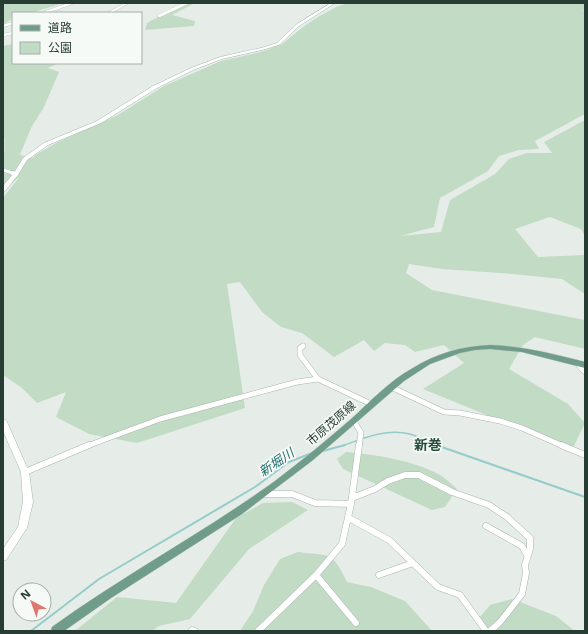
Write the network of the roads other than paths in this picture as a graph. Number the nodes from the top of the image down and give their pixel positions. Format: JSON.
{"nodes":[{"id":1,"x":72,"y":3,"type":"edge"},
{"id":2,"x":127,"y":3,"type":"edge"},
{"id":3,"x":187,"y":3,"type":"edge"},
{"id":4,"x":333,"y":3,"type":"edge"},
{"id":5,"x":46,"y":12,"type":"edge"},
{"id":6,"x":111,"y":12,"type":"edge"},
{"id":7,"x":159,"y":16,"type":"dead end"},
{"id":8,"x":3,"y":138,"type":"edge"},
{"id":9,"x":3,"y":151,"type":"edge"},
{"id":10,"x":3,"y":170,"type":"edge"},
{"id":11,"x":16,"y":174,"type":"junction"},
{"id":12,"x":3,"y":190,"type":"edge"},
{"id":13,"x":304,"y":346,"type":"dead end"},
{"id":14,"x":581,"y":364,"type":"edge"},
{"id":15,"x":585,"y":372,"type":"edge"},
{"id":16,"x":318,"y":379,"type":"junction"},
{"id":17,"x":391,"y":387,"type":"junction"},
{"id":18,"x":371,"y":404,"type":"junction"},
{"id":19,"x":354,"y":421,"type":"junction"},
{"id":20,"x":3,"y":422,"type":"edge"},
{"id":21,"x":585,"y":455,"type":"edge"},
{"id":22,"x":25,"y":472,"type":"junction"},
{"id":23,"x":263,"y":494,"type":"junction"},
{"id":24,"x":352,"y":501,"type":"junction"},
{"id":25,"x":349,"y":518,"type":"junction"},
{"id":26,"x":486,"y":526,"type":"dead end"},
{"id":27,"x":527,"y":555,"type":"junction"},
{"id":28,"x":3,"y":557,"type":"edge"},
{"id":29,"x":413,"y":562,"type":"junction"},
{"id":30,"x":316,"y":575,"type":"junction"},
{"id":31,"x":379,"y":575,"type":"dead end"},
{"id":32,"x":356,"y":623,"type":"dead end"},
{"id":33,"x":56,"y":631,"type":"edge"},
{"id":34,"x":258,"y":631,"type":"edge"},
{"id":35,"x":486,"y":631,"type":"edge"},
{"id":36,"x":490,"y":631,"type":"edge"}],
"edges":[{"from":1,"to":5,"type":"street"},
{"from":2,"to":6,"type":"street"},
{"from":3,"to":7,"type":"street"},
{"from":4,"to":11,"type":"street"},
{"from":8,"to":9,"type":"street"},
{"from":10,"to":11,"type":"street"},
{"from":11,"to":12,"type":"street"},
{"from":13,"to":16,"type":"street"},
{"from":14,"to":15,"type":"street"},
{"from":14,"to":17,"type":"main road","name":"市原茂原線"},
{"from":16,"to":18,"type":"street"},
{"from":16,"to":22,"type":"street"},
{"from":17,"to":18,"type":"main road","name":"市原茂原線"},
{"from":17,"to":21,"type":"street"},
{"from":18,"to":19,"type":"main road","name":"市原茂原線"},
{"from":19,"to":23,"type":"main road","name":"市原茂原線"},
{"from":19,"to":24,"type":"street"},
{"from":20,"to":22,"type":"street"},
{"from":22,"to":28,"type":"street"},
{"from":23,"to":24,"type":"street"},
{"from":23,"to":33,"type":"main road","name":"市原茂原線"},
{"from":24,"to":25,"type":"street"},
{"from":24,"to":27,"type":"street"},
{"from":25,"to":29,"type":"street"},
{"from":25,"to":30,"type":"street"},
{"from":26,"to":27,"type":"street"},
{"from":27,"to":36,"type":"street"},
{"from":29,"to":31,"type":"street"},
{"from":29,"to":35,"type":"street"},
{"from":30,"to":32,"type":"street"},
{"from":30,"to":34,"type":"street"}]}
